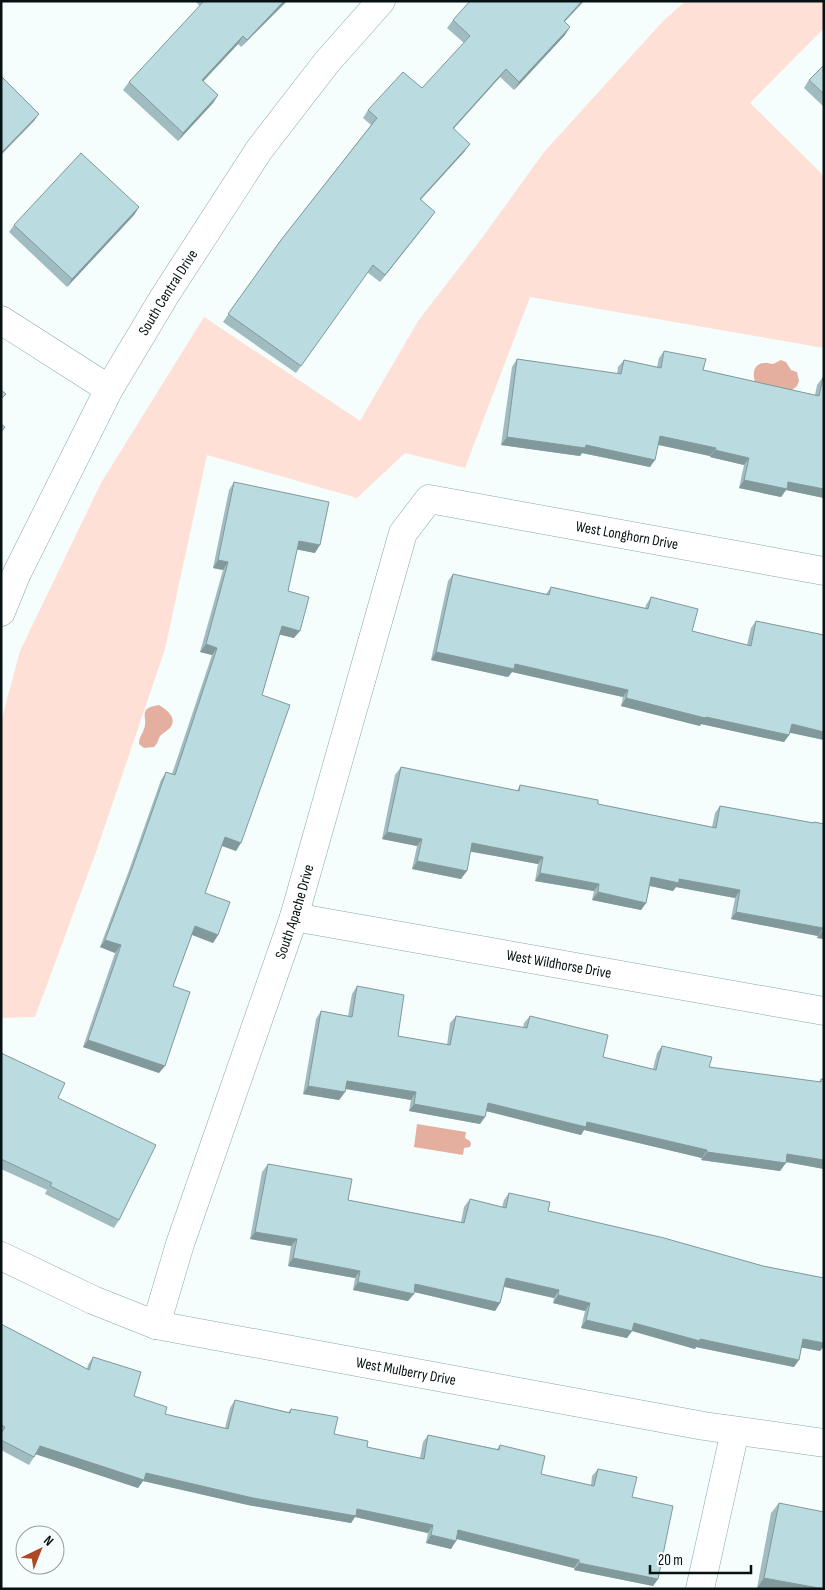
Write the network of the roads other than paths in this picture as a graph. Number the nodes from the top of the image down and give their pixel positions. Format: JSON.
{"nodes":[{"id":1,"x":380,"y":1,"type":"edge"},
{"id":2,"x":1,"y":320,"type":"edge"},
{"id":3,"x":109,"y":389,"type":"junction"},
{"id":4,"x":430,"y":499,"type":"joint"},
{"id":5,"x":824,"y":571,"type":"edge"},
{"id":6,"x":1,"y":612,"type":"edge"},
{"id":7,"x":294,"y":917,"type":"junction"},
{"id":8,"x":824,"y":1011,"type":"edge"},
{"id":9,"x":1,"y":1256,"type":"edge"},
{"id":10,"x":156,"y":1325,"type":"junction"},
{"id":11,"x":734,"y":1431,"type":"junction"},
{"id":12,"x":824,"y":1443,"type":"edge"},
{"id":13,"x":700,"y":1589,"type":"edge"}],
"edges":[{"from":1,"to":3,"type":"street","name":"South Central Drive"},
{"from":2,"to":3,"type":"street"},
{"from":3,"to":6,"type":"street","name":"South Central Drive"},
{"from":4,"to":5,"type":"street","name":"West Longhorn Drive"},
{"from":4,"to":7,"type":"street","name":"South Apache Drive"},
{"from":7,"to":8,"type":"street","name":"West Wildhorse Drive"},
{"from":7,"to":10,"type":"street","name":"South Apache Drive"},
{"from":9,"to":10,"type":"street","name":"West Mulberry Drive"},
{"from":10,"to":11,"type":"street","name":"West Mulberry Drive"},
{"from":11,"to":12,"type":"street","name":"West Mulberry Drive"},
{"from":11,"to":13,"type":"street"}]}
